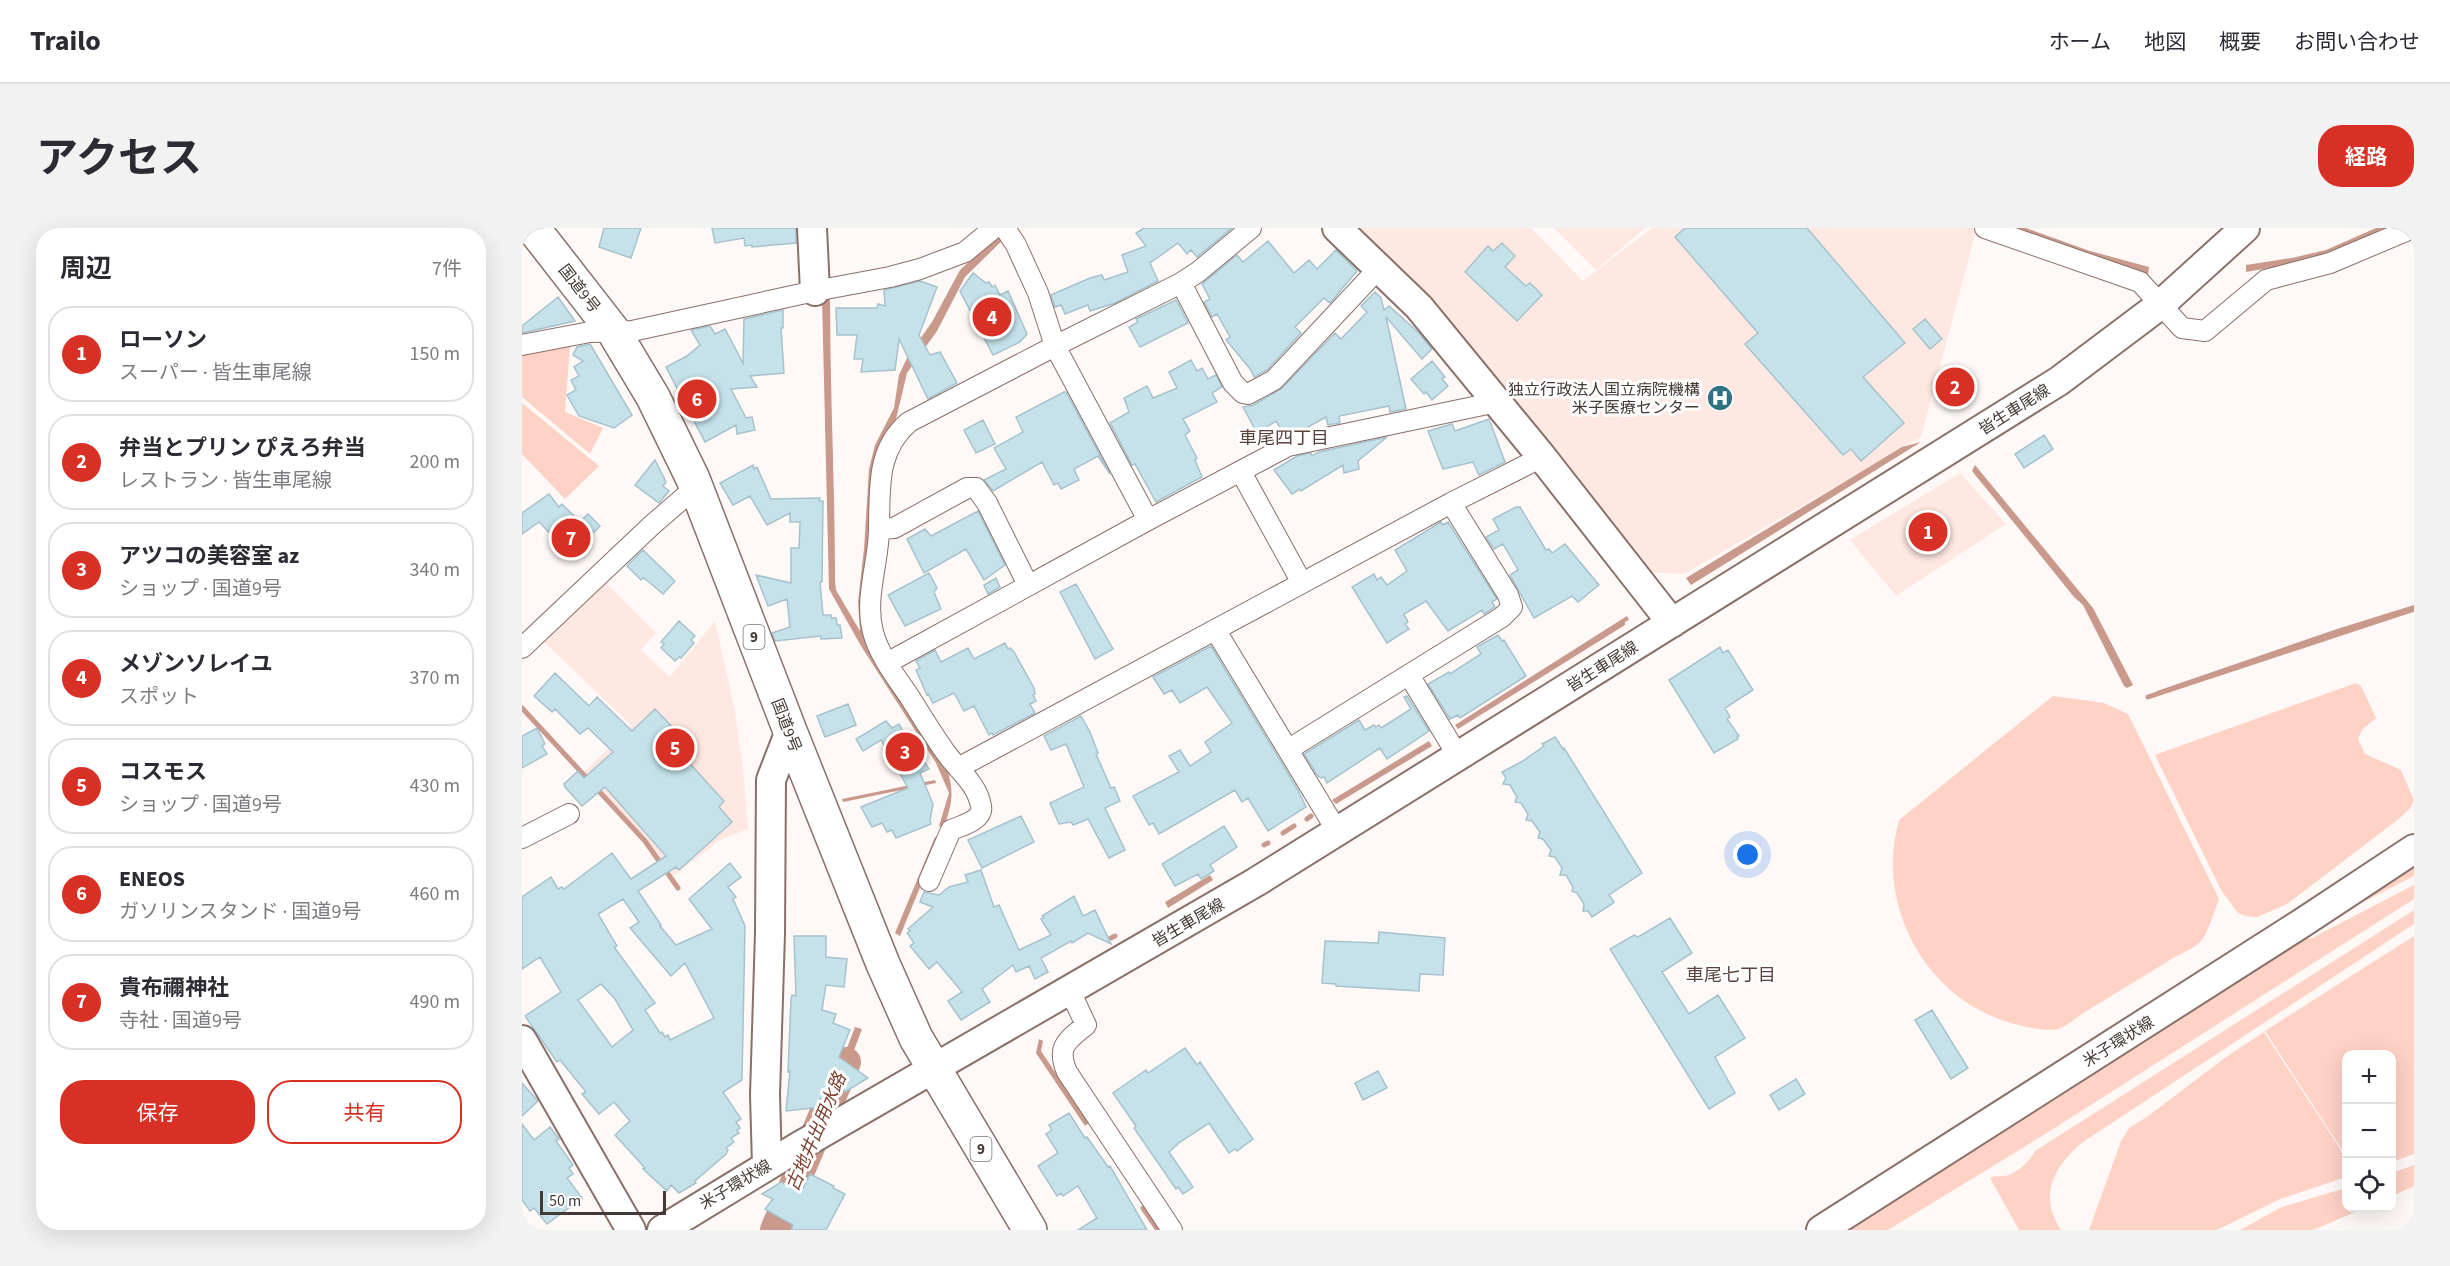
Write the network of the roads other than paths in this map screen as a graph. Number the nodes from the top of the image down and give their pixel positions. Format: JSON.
{"nodes":[{"id":1,"x":533,"y":228,"type":"edge"},
{"id":2,"x":812,"y":228,"type":"edge"},
{"id":3,"x":994,"y":228,"type":"edge"},
{"id":4,"x":1005,"y":228,"type":"edge"},
{"id":5,"x":1251,"y":228,"type":"edge"},
{"id":6,"x":1337,"y":228,"type":"edge"},
{"id":7,"x":1986,"y":228,"type":"edge"},
{"id":8,"x":2245,"y":228,"type":"edge"},
{"id":9,"x":2413,"y":228,"type":"edge"},
{"id":10,"x":1379,"y":268,"type":"junction"},
{"id":11,"x":1181,"y":284,"type":"junction"},
{"id":12,"x":825,"y":289,"type":"junction"},
{"id":13,"x":2160,"y":305,"type":"junction"},
{"id":14,"x":614,"y":332,"type":"junction"},
{"id":15,"x":522,"y":345,"type":"edge"},
{"id":16,"x":1055,"y":346,"type":"junction"},
{"id":17,"x":1497,"y":402,"type":"junction"},
{"id":18,"x":1542,"y":457,"type":"junction"},
{"id":19,"x":1241,"y":472,"type":"junction"},
{"id":20,"x":696,"y":487,"type":"junction"},
{"id":21,"x":1451,"y":503,"type":"junction"},
{"id":22,"x":1148,"y":520,"type":"junction"},
{"id":23,"x":879,"y":528,"type":"junction"},
{"id":24,"x":1302,"y":583,"type":"junction"},
{"id":25,"x":1028,"y":585,"type":"junction"},
{"id":26,"x":1672,"y":623,"type":"junction"},
{"id":27,"x":1216,"y":631,"type":"junction"},
{"id":28,"x":522,"y":648,"type":"edge"},
{"id":29,"x":887,"y":663,"type":"junction"},
{"id":30,"x":1409,"y":675,"type":"junction"},
{"id":31,"x":790,"y":732,"type":"junction"},
{"id":32,"x":1289,"y":749,"type":"junction"},
{"id":33,"x":1458,"y":756,"type":"junction"},
{"id":34,"x":958,"y":768,"type":"junction"},
{"id":35,"x":569,"y":814,"type":"dead end"},
{"id":36,"x":1337,"y":831,"type":"junction"},
{"id":37,"x":522,"y":838,"type":"edge"},
{"id":38,"x":2414,"y":849,"type":"edge"},
{"id":39,"x":930,"y":881,"type":"dead end"},
{"id":40,"x":1070,"y":991,"type":"junction"},
{"id":41,"x":522,"y":1040,"type":"edge"},
{"id":42,"x":933,"y":1068,"type":"junction"},
{"id":43,"x":767,"y":1165,"type":"junction"},
{"id":44,"x":672,"y":1228,"type":"edge"},
{"id":45,"x":631,"y":1230,"type":"edge"},
{"id":46,"x":1030,"y":1230,"type":"edge"},
{"id":47,"x":1172,"y":1230,"type":"edge"},
{"id":48,"x":1821,"y":1230,"type":"edge"}],
"edges":[{"from":1,"to":14,"type":"highway","name":"国道9号","number":"9"},
{"from":2,"to":12,"type":"main road"},
{"from":3,"to":12,"type":"street"},
{"from":4,"to":16,"type":"street"},
{"from":5,"to":11,"type":"street"},
{"from":6,"to":10,"type":"main road"},
{"from":7,"to":13,"type":"street"},
{"from":8,"to":13,"type":"main road","name":"皆生車尾線"},
{"from":9,"to":13,"type":"street"},
{"from":10,"to":11,"type":"street"},
{"from":10,"to":17,"type":"main road"},
{"from":11,"to":16,"type":"street"},
{"from":12,"to":14,"type":"street"},
{"from":13,"to":26,"type":"main road","name":"皆生車尾線"},
{"from":14,"to":15,"type":"street"},
{"from":14,"to":20,"type":"highway","name":"国道9号","number":"9"},
{"from":16,"to":22,"type":"street"},
{"from":16,"to":23,"type":"street"},
{"from":17,"to":18,"type":"main road"},
{"from":17,"to":19,"type":"street"},
{"from":18,"to":21,"type":"street"},
{"from":18,"to":26,"type":"main road"},
{"from":19,"to":22,"type":"street"},
{"from":19,"to":24,"type":"street"},
{"from":20,"to":28,"type":"street"},
{"from":20,"to":31,"type":"highway","name":"国道9号","number":"9"},
{"from":21,"to":24,"type":"street"},
{"from":21,"to":30,"type":"street"},
{"from":22,"to":25,"type":"street"},
{"from":23,"to":25,"type":"street"},
{"from":23,"to":29,"type":"street"},
{"from":24,"to":27,"type":"street"},
{"from":25,"to":29,"type":"street"},
{"from":26,"to":33,"type":"main road","name":"皆生車尾線"},
{"from":27,"to":32,"type":"street"},
{"from":27,"to":34,"type":"street"},
{"from":29,"to":34,"type":"street"},
{"from":30,"to":32,"type":"street"},
{"from":30,"to":33,"type":"street"},
{"from":31,"to":42,"type":"highway","name":"国道9号","number":"9"},
{"from":31,"to":43,"type":"main road"},
{"from":32,"to":36,"type":"street"},
{"from":33,"to":36,"type":"main road","name":"皆生車尾線"},
{"from":34,"to":39,"type":"street"},
{"from":35,"to":37,"type":"street"},
{"from":36,"to":40,"type":"main road","name":"皆生車尾線"},
{"from":38,"to":48,"type":"main road","name":"米子環状線"},
{"from":40,"to":42,"type":"main road","name":"皆生車尾線"},
{"from":40,"to":47,"type":"street"},
{"from":41,"to":45,"type":"main road"},
{"from":42,"to":43,"type":"main road","name":"米子環状線"},
{"from":42,"to":46,"type":"highway","name":"国道9号","number":"9"},
{"from":43,"to":44,"type":"main road","name":"米子環状線"}]}
